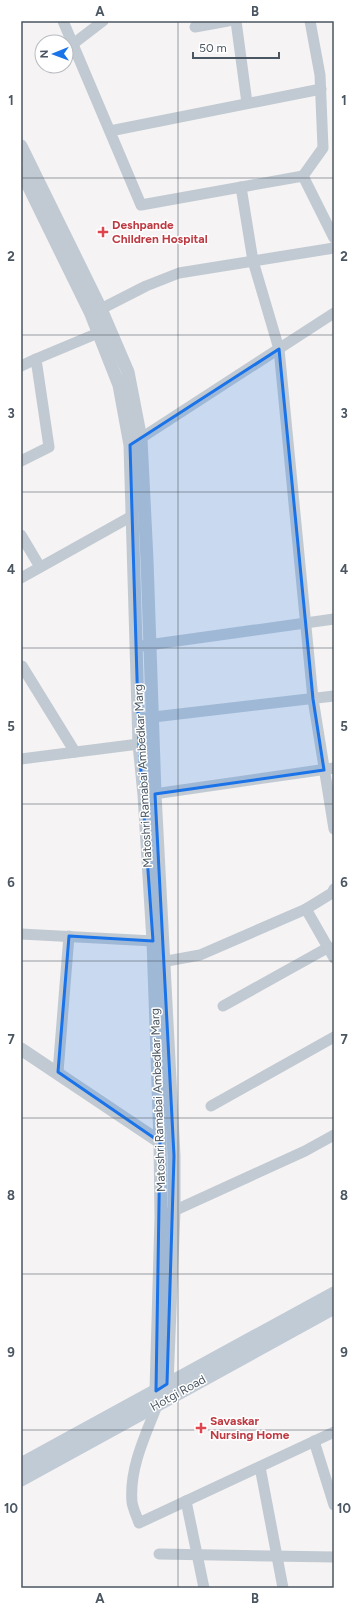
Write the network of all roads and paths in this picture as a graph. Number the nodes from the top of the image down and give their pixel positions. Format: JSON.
{"nodes":[{"id":1,"x":63,"y":21,"type":"edge"},
{"id":2,"x":103,"y":21,"type":"edge"},
{"id":3,"x":228,"y":21,"type":"edge"},
{"id":4,"x":236,"y":21,"type":"edge"},
{"id":5,"x":310,"y":21,"type":"edge"},
{"id":6,"x":195,"y":27,"type":"dead end"},
{"id":7,"x":69,"y":34,"type":"edge"},
{"id":8,"x":74,"y":43,"type":"edge"},
{"id":9,"x":74,"y":46,"type":"edge"},
{"id":10,"x":321,"y":89,"type":"junction"},
{"id":11,"x":248,"y":103,"type":"junction"},
{"id":12,"x":110,"y":131,"type":"junction"},
{"id":13,"x":21,"y":146,"type":"edge"},
{"id":14,"x":21,"y":171,"type":"edge"},
{"id":15,"x":303,"y":176,"type":"junction"},
{"id":16,"x":241,"y":187,"type":"junction"},
{"id":17,"x":334,"y":238,"type":"edge"},
{"id":18,"x":334,"y":248,"type":"edge"},
{"id":19,"x":253,"y":261,"type":"junction"},
{"id":20,"x":96,"y":312,"type":"junction"},
{"id":21,"x":334,"y":313,"type":"edge"},
{"id":22,"x":98,"y":333,"type":"junction"},
{"id":23,"x":279,"y":349,"type":"junction"},
{"id":24,"x":36,"y":359,"type":"junction"},
{"id":25,"x":21,"y":366,"type":"edge"},
{"id":26,"x":135,"y":442,"type":"junction"},
{"id":27,"x":21,"y":461,"type":"edge"},
{"id":28,"x":132,"y":516,"type":"junction"},
{"id":29,"x":21,"y":535,"type":"edge"},
{"id":30,"x":40,"y":567,"type":"junction"},
{"id":31,"x":21,"y":578,"type":"edge"},
{"id":32,"x":334,"y":619,"type":"edge"},
{"id":33,"x":306,"y":623,"type":"junction"},
{"id":34,"x":150,"y":645,"type":"junction"},
{"id":35,"x":137,"y":646,"type":"junction"},
{"id":36,"x":21,"y":667,"type":"edge"},
{"id":37,"x":334,"y":696,"type":"edge"},
{"id":38,"x":313,"y":699,"type":"junction"},
{"id":39,"x":145,"y":718,"type":"junction"},
{"id":40,"x":139,"y":744,"type":"junction"},
{"id":41,"x":75,"y":752,"type":"junction"},
{"id":42,"x":21,"y":759,"type":"edge"},
{"id":43,"x":329,"y":769,"type":"edge"},
{"id":44,"x":150,"y":794,"type":"junction"},
{"id":45,"x":334,"y":829,"type":"edge"},
{"id":46,"x":334,"y":889,"type":"edge"},
{"id":47,"x":306,"y":909,"type":"junction"},
{"id":48,"x":21,"y":934,"type":"edge"},
{"id":49,"x":69,"y":936,"type":"junction"},
{"id":50,"x":153,"y":940,"type":"junction"},
{"id":51,"x":332,"y":952,"type":"edge"},
{"id":52,"x":159,"y":963,"type":"junction"},
{"id":53,"x":223,"y":1006,"type":"dead end"},
{"id":54,"x":334,"y":1036,"type":"edge"},
{"id":55,"x":21,"y":1049,"type":"edge"},
{"id":56,"x":58,"y":1072,"type":"junction"},
{"id":57,"x":211,"y":1106,"type":"dead end"},
{"id":58,"x":334,"y":1135,"type":"edge"},
{"id":59,"x":160,"y":1142,"type":"junction"},
{"id":60,"x":174,"y":1211,"type":"junction"},
{"id":61,"x":161,"y":1217,"type":"junction"},
{"id":62,"x":334,"y":1294,"type":"edge"},
{"id":63,"x":334,"y":1307,"type":"edge"},
{"id":64,"x":163,"y":1394,"type":"junction"},
{"id":65,"x":334,"y":1432,"type":"edge"},
{"id":66,"x":314,"y":1441,"type":"junction"},
{"id":67,"x":21,"y":1465,"type":"edge"},
{"id":68,"x":260,"y":1467,"type":"junction"},
{"id":69,"x":21,"y":1479,"type":"edge"},
{"id":70,"x":186,"y":1501,"type":"junction"},
{"id":71,"x":334,"y":1505,"type":"edge"},
{"id":72,"x":160,"y":1554,"type":"dead end"},
{"id":73,"x":197,"y":1554,"type":"junction"},
{"id":74,"x":277,"y":1556,"type":"junction"},
{"id":75,"x":334,"y":1557,"type":"edge"},
{"id":76,"x":204,"y":1588,"type":"edge"},
{"id":77,"x":283,"y":1588,"type":"edge"}],
"edges":[{"from":1,"to":7,"type":"street"},
{"from":2,"to":8,"type":"street"},
{"from":3,"to":6,"type":"street"},
{"from":4,"to":11,"type":"street"},
{"from":5,"to":10,"type":"street"},
{"from":9,"to":12,"type":"street"},
{"from":10,"to":11,"type":"street"},
{"from":10,"to":15,"type":"street"},
{"from":11,"to":12,"type":"street"},
{"from":12,"to":16,"type":"street"},
{"from":13,"to":20,"type":"street"},
{"from":14,"to":20,"type":"street","name":"Matoshri Ramabai Ambedkar Marg"},
{"from":15,"to":16,"type":"street"},
{"from":15,"to":17,"type":"street"},
{"from":16,"to":19,"type":"street"},
{"from":18,"to":19,"type":"street"},
{"from":19,"to":20,"type":"street"},
{"from":19,"to":23,"type":"street"},
{"from":20,"to":22,"type":"street","name":"Matoshri Ramabai Ambedkar Marg"},
{"from":20,"to":26,"type":"street"},
{"from":21,"to":23,"type":"street"},
{"from":22,"to":24,"type":"street"},
{"from":22,"to":26,"type":"street","name":"Matoshri Ramabai Ambedkar Marg"},
{"from":23,"to":26,"type":"street"},
{"from":23,"to":33,"type":"street"},
{"from":24,"to":25,"type":"street"},
{"from":24,"to":27,"type":"street"},
{"from":26,"to":28,"type":"street","name":"Matoshri Ramabai Ambedkar Marg"},
{"from":26,"to":34,"type":"street"},
{"from":28,"to":30,"type":"street"},
{"from":28,"to":35,"type":"street","name":"Matoshri Ramabai Ambedkar Marg"},
{"from":29,"to":30,"type":"street"},
{"from":30,"to":31,"type":"street"},
{"from":32,"to":33,"type":"street"},
{"from":33,"to":34,"type":"street"},
{"from":33,"to":38,"type":"street"},
{"from":34,"to":35,"type":"street"},
{"from":34,"to":39,"type":"street"},
{"from":35,"to":39,"type":"street","name":"Matoshri Ramabai Ambedkar Marg"},
{"from":36,"to":41,"type":"street"},
{"from":37,"to":38,"type":"street"},
{"from":38,"to":39,"type":"street"},
{"from":38,"to":43,"type":"street"},
{"from":39,"to":40,"type":"street","name":"Matoshri Ramabai Ambedkar Marg"},
{"from":39,"to":44,"type":"street"},
{"from":40,"to":41,"type":"street"},
{"from":40,"to":44,"type":"street","name":"Matoshri Ramabai Ambedkar Marg"},
{"from":41,"to":42,"type":"street"},
{"from":43,"to":44,"type":"street"},
{"from":43,"to":45,"type":"street"},
{"from":44,"to":50,"type":"street","name":"Matoshri Ramabai Ambedkar Marg"},
{"from":44,"to":52,"type":"street"},
{"from":46,"to":47,"type":"street"},
{"from":47,"to":51,"type":"street"},
{"from":47,"to":52,"type":"street"},
{"from":48,"to":49,"type":"street"},
{"from":49,"to":50,"type":"street"},
{"from":49,"to":56,"type":"street"},
{"from":50,"to":52,"type":"street","name":"Matoshri Ramabai Ambedkar Marg"},
{"from":51,"to":53,"type":"street"},
{"from":52,"to":59,"type":"street","name":"Matoshri Ramabai Ambedkar Marg"},
{"from":52,"to":60,"type":"street"},
{"from":54,"to":57,"type":"street"},
{"from":55,"to":56,"type":"street"},
{"from":56,"to":59,"type":"street"},
{"from":58,"to":60,"type":"street"},
{"from":59,"to":61,"type":"street","name":"Matoshri Ramabai Ambedkar Marg"},
{"from":60,"to":61,"type":"street"},
{"from":60,"to":64,"type":"street"},
{"from":61,"to":64,"type":"street","name":"Matoshri Ramabai Ambedkar Marg"},
{"from":62,"to":64,"type":"main road","name":"Hotgi Road"},
{"from":63,"to":64,"type":"main road","name":"Hotgi Road"},
{"from":64,"to":67,"type":"main road","name":"Hotgi Road"},
{"from":64,"to":69,"type":"main road","name":"Hotgi Road"},
{"from":64,"to":70,"type":"street"},
{"from":65,"to":66,"type":"street"},
{"from":66,"to":68,"type":"street"},
{"from":66,"to":71,"type":"street"},
{"from":68,"to":70,"type":"street"},
{"from":68,"to":74,"type":"street"},
{"from":70,"to":73,"type":"street"},
{"from":72,"to":73,"type":"street"},
{"from":73,"to":74,"type":"street"},
{"from":73,"to":76,"type":"street"},
{"from":74,"to":75,"type":"street"},
{"from":74,"to":77,"type":"street"}]}
